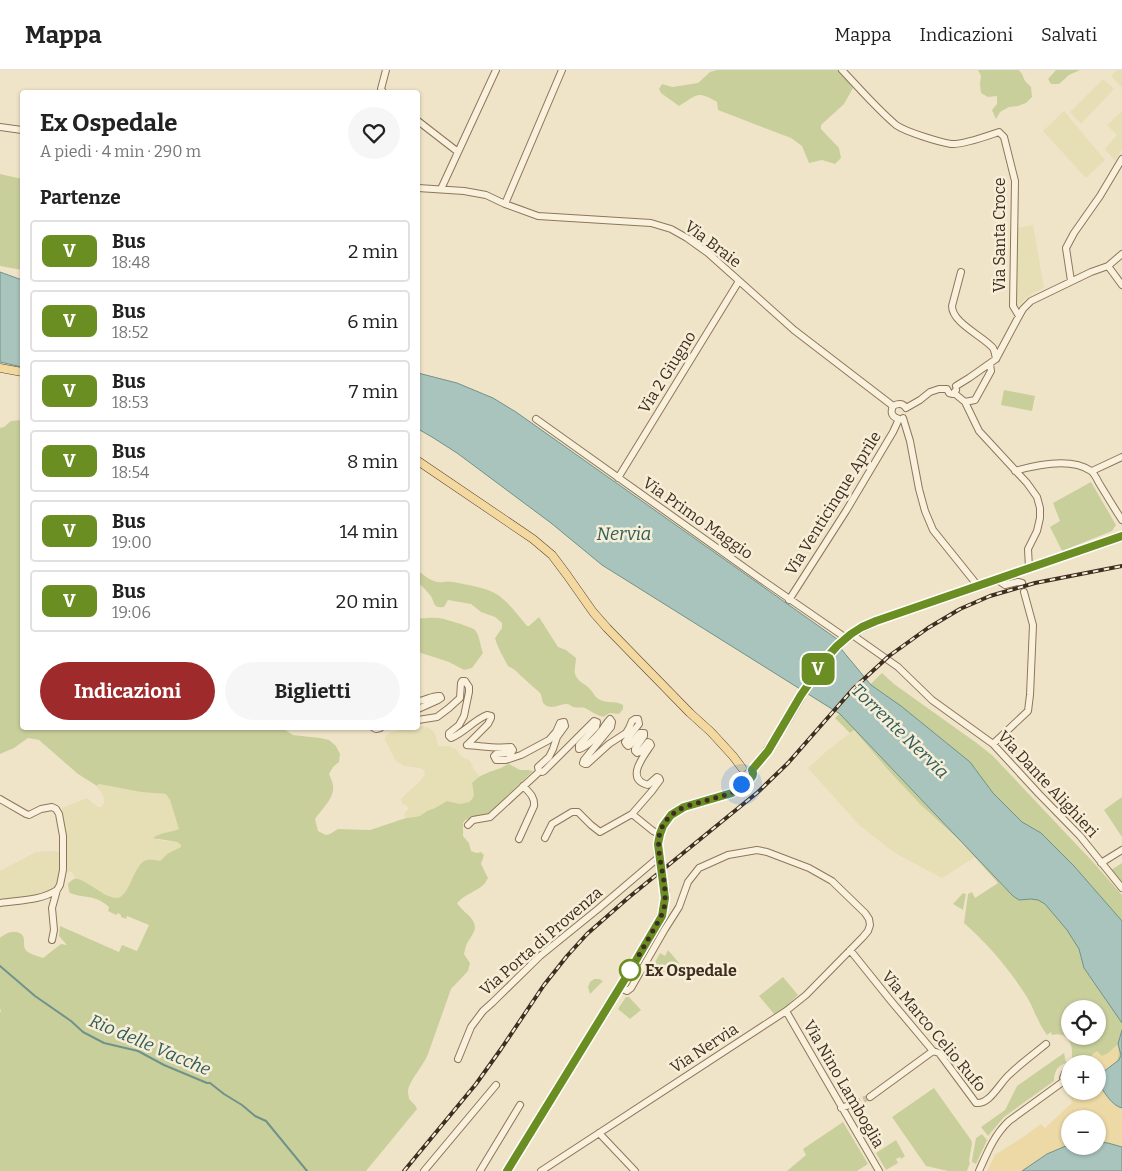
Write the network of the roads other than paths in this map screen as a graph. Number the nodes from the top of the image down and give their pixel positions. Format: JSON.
{"nodes":[{"id":1,"x":386,"y":70,"type":"edge"},
{"id":2,"x":496,"y":70,"type":"edge"},
{"id":3,"x":562,"y":70,"type":"edge"},
{"id":4,"x":842,"y":70,"type":"edge"},
{"id":5,"x":381,"y":90,"type":"edge"},
{"id":6,"x":420,"y":122,"type":"edge"},
{"id":7,"x":0,"y":127,"type":"edge"},
{"id":8,"x":20,"y":130,"type":"edge"},
{"id":9,"x":458,"y":152,"type":"junction"},
{"id":10,"x":1122,"y":159,"type":"edge"},
{"id":11,"x":420,"y":188,"type":"edge"},
{"id":12,"x":441,"y":189,"type":"junction"},
{"id":13,"x":505,"y":204,"type":"junction"},
{"id":14,"x":1122,"y":254,"type":"edge"},
{"id":15,"x":1108,"y":266,"type":"junction"},
{"id":16,"x":961,"y":272,"type":"dead end"},
{"id":17,"x":739,"y":281,"type":"junction"},
{"id":18,"x":1071,"y":281,"type":"junction"},
{"id":19,"x":1122,"y":285,"type":"edge"},
{"id":20,"x":1019,"y":316,"type":"junction"},
{"id":21,"x":996,"y":359,"type":"junction"},
{"id":22,"x":990,"y":364,"type":"junction"},
{"id":23,"x":0,"y":368,"type":"edge"},
{"id":24,"x":20,"y":372,"type":"edge"},
{"id":25,"x":955,"y":389,"type":"junction"},
{"id":26,"x":965,"y":402,"type":"junction"},
{"id":27,"x":893,"y":406,"type":"junction"},
{"id":28,"x":906,"y":408,"type":"junction"},
{"id":29,"x":536,"y":419,"type":"dead end"},
{"id":30,"x":901,"y":419,"type":"junction"},
{"id":31,"x":1122,"y":457,"type":"edge"},
{"id":32,"x":420,"y":462,"type":"edge"},
{"id":33,"x":1015,"y":470,"type":"junction"},
{"id":34,"x":1092,"y":472,"type":"junction"},
{"id":35,"x":618,"y":478,"type":"junction"},
{"id":36,"x":1122,"y":520,"type":"edge"},
{"id":37,"x":1122,"y":536,"type":"edge"},
{"id":38,"x":1029,"y":568,"type":"junction"},
{"id":39,"x":996,"y":579,"type":"junction"},
{"id":40,"x":1022,"y":583,"type":"dead end"},
{"id":41,"x":976,"y":586,"type":"junction"},
{"id":42,"x":1024,"y":592,"type":"dead end"},
{"id":43,"x":790,"y":600,"type":"junction"},
{"id":44,"x":847,"y":637,"type":"junction"},
{"id":45,"x":420,"y":701,"type":"edge"},
{"id":46,"x":420,"y":707,"type":"edge"},
{"id":47,"x":420,"y":720,"type":"edge"},
{"id":48,"x":993,"y":744,"type":"junction"},
{"id":49,"x":747,"y":768,"type":"junction"},
{"id":50,"x":540,"y":771,"type":"junction"},
{"id":51,"x":744,"y":779,"type":"junction"},
{"id":52,"x":523,"y":786,"type":"junction"},
{"id":53,"x":0,"y":799,"type":"edge"},
{"id":54,"x":632,"y":814,"type":"junction"},
{"id":55,"x":468,"y":825,"type":"dead end"},
{"id":56,"x":660,"y":834,"type":"junction"},
{"id":57,"x":545,"y":838,"type":"dead end"},
{"id":58,"x":519,"y":839,"type":"dead end"},
{"id":59,"x":1122,"y":850,"type":"edge"},
{"id":60,"x":659,"y":858,"type":"junction"},
{"id":61,"x":1101,"y":863,"type":"junction"},
{"id":62,"x":1122,"y":888,"type":"edge"},
{"id":63,"x":56,"y":890,"type":"junction"},
{"id":64,"x":0,"y":903,"type":"edge"},
{"id":65,"x":52,"y":940,"type":"dead end"},
{"id":66,"x":850,"y":950,"type":"junction"},
{"id":67,"x":620,"y":988,"type":"junction"},
{"id":68,"x":786,"y":1011,"type":"junction"},
{"id":69,"x":1046,"y":1044,"type":"dead end"},
{"id":70,"x":933,"y":1051,"type":"junction"},
{"id":71,"x":458,"y":1059,"type":"dead end"},
{"id":72,"x":496,"y":1085,"type":"dead end"},
{"id":73,"x":1061,"y":1087,"type":"edge"},
{"id":74,"x":870,"y":1097,"type":"tunnel mouth"},
{"id":75,"x":855,"y":1103,"type":"tunnel mouth"},
{"id":76,"x":520,"y":1105,"type":"dead end"},
{"id":77,"x":841,"y":1108,"type":"junction"},
{"id":78,"x":599,"y":1133,"type":"junction"},
{"id":79,"x":543,"y":1170,"type":"edge"},
{"id":80,"x":424,"y":1171,"type":"edge"},
{"id":81,"x":480,"y":1171,"type":"edge"},
{"id":82,"x":507,"y":1171,"type":"edge"},
{"id":83,"x":635,"y":1171,"type":"edge"},
{"id":84,"x":879,"y":1171,"type":"edge"},
{"id":85,"x":979,"y":1171,"type":"edge"}],
"edges":[{"from":1,"to":5,"type":"street"},
{"from":2,"to":9,"type":"street"},
{"from":3,"to":13,"type":"street"},
{"from":4,"to":20,"type":"street","name":"Via Santa Croce"},
{"from":6,"to":9,"type":"street"},
{"from":7,"to":8,"type":"street"},
{"from":9,"to":12,"type":"street"},
{"from":10,"to":18,"type":"street"},
{"from":11,"to":12,"type":"street","name":"Via Braie"},
{"from":12,"to":13,"type":"street","name":"Via Braie"},
{"from":13,"to":17,"type":"street","name":"Via Braie"},
{"from":14,"to":15,"type":"street"},
{"from":15,"to":18,"type":"street"},
{"from":15,"to":19,"type":"street"},
{"from":16,"to":21,"type":"street"},
{"from":17,"to":27,"type":"street","name":"Via Braie"},
{"from":17,"to":35,"type":"street","name":"Via 2 Giugno"},
{"from":18,"to":20,"type":"street"},
{"from":20,"to":21,"type":"street"},
{"from":21,"to":22,"type":"street"},
{"from":22,"to":25,"type":"street"},
{"from":22,"to":26,"type":"street"},
{"from":23,"to":24,"type":"main road"},
{"from":25,"to":26,"type":"street"},
{"from":25,"to":28,"type":"street"},
{"from":26,"to":33,"type":"street"},
{"from":27,"to":28,"type":"street"},
{"from":27,"to":30,"type":"street"},
{"from":28,"to":30,"type":"street"},
{"from":29,"to":35,"type":"street","name":"Via Primo Maggio"},
{"from":30,"to":41,"type":"street"},
{"from":30,"to":43,"type":"street","name":"Via Venticinque Aprile"},
{"from":31,"to":34,"type":"street"},
{"from":32,"to":49,"type":"main road"},
{"from":33,"to":34,"type":"street"},
{"from":33,"to":38,"type":"street"},
{"from":34,"to":36,"type":"street"},
{"from":35,"to":43,"type":"street","name":"Via Primo Maggio"},
{"from":37,"to":38,"type":"main road"},
{"from":38,"to":39,"type":"main road"},
{"from":39,"to":40,"type":"street"},
{"from":39,"to":41,"type":"main road"},
{"from":41,"to":44,"type":"main road"},
{"from":42,"to":48,"type":"street"},
{"from":43,"to":44,"type":"street","name":"Via Primo Maggio"},
{"from":44,"to":48,"type":"street","name":"Via Dante Alighieri"},
{"from":44,"to":49,"type":"main road"},
{"from":45,"to":46,"type":"street"},
{"from":47,"to":50,"type":"street"},
{"from":48,"to":61,"type":"street","name":"Via Dante Alighieri"},
{"from":49,"to":51,"type":"main road"},
{"from":49,"to":51,"type":"main road"},
{"from":50,"to":52,"type":"street"},
{"from":50,"to":54,"type":"street"},
{"from":51,"to":56,"type":"main road"},
{"from":52,"to":55,"type":"street"},
{"from":52,"to":58,"type":"street"},
{"from":53,"to":63,"type":"street"},
{"from":54,"to":56,"type":"street"},
{"from":54,"to":57,"type":"street"},
{"from":56,"to":60,"type":"main road"},
{"from":59,"to":61,"type":"street"},
{"from":60,"to":67,"type":"main road","bridge":true},
{"from":60,"to":71,"type":"street","name":"Via Porta di Provenza"},
{"from":61,"to":62,"type":"street","name":"Via Dante Alighieri"},
{"from":63,"to":64,"type":"street"},
{"from":63,"to":65,"type":"street"},
{"from":66,"to":67,"type":"street","name":"Via Nervia"},
{"from":66,"to":68,"type":"street","name":"Via Nervia"},
{"from":66,"to":70,"type":"street","name":"Via Marco Celio Rufo"},
{"from":67,"to":82,"type":"main road"},
{"from":68,"to":77,"type":"street","name":"Via Nino Lamboglia"},
{"from":68,"to":78,"type":"street","name":"Via Nervia"},
{"from":69,"to":70,"type":"street","name":"Via Marco Celio Rufo"},
{"from":70,"to":74,"type":"street"},
{"from":72,"to":80,"type":"street"},
{"from":73,"to":85,"type":"street"},
{"from":75,"to":77,"type":"street"},
{"from":76,"to":81,"type":"street"},
{"from":77,"to":84,"type":"street","name":"Via Nino Lamboglia"},
{"from":78,"to":79,"type":"street","name":"Via Nervia"},
{"from":78,"to":83,"type":"street"}]}
